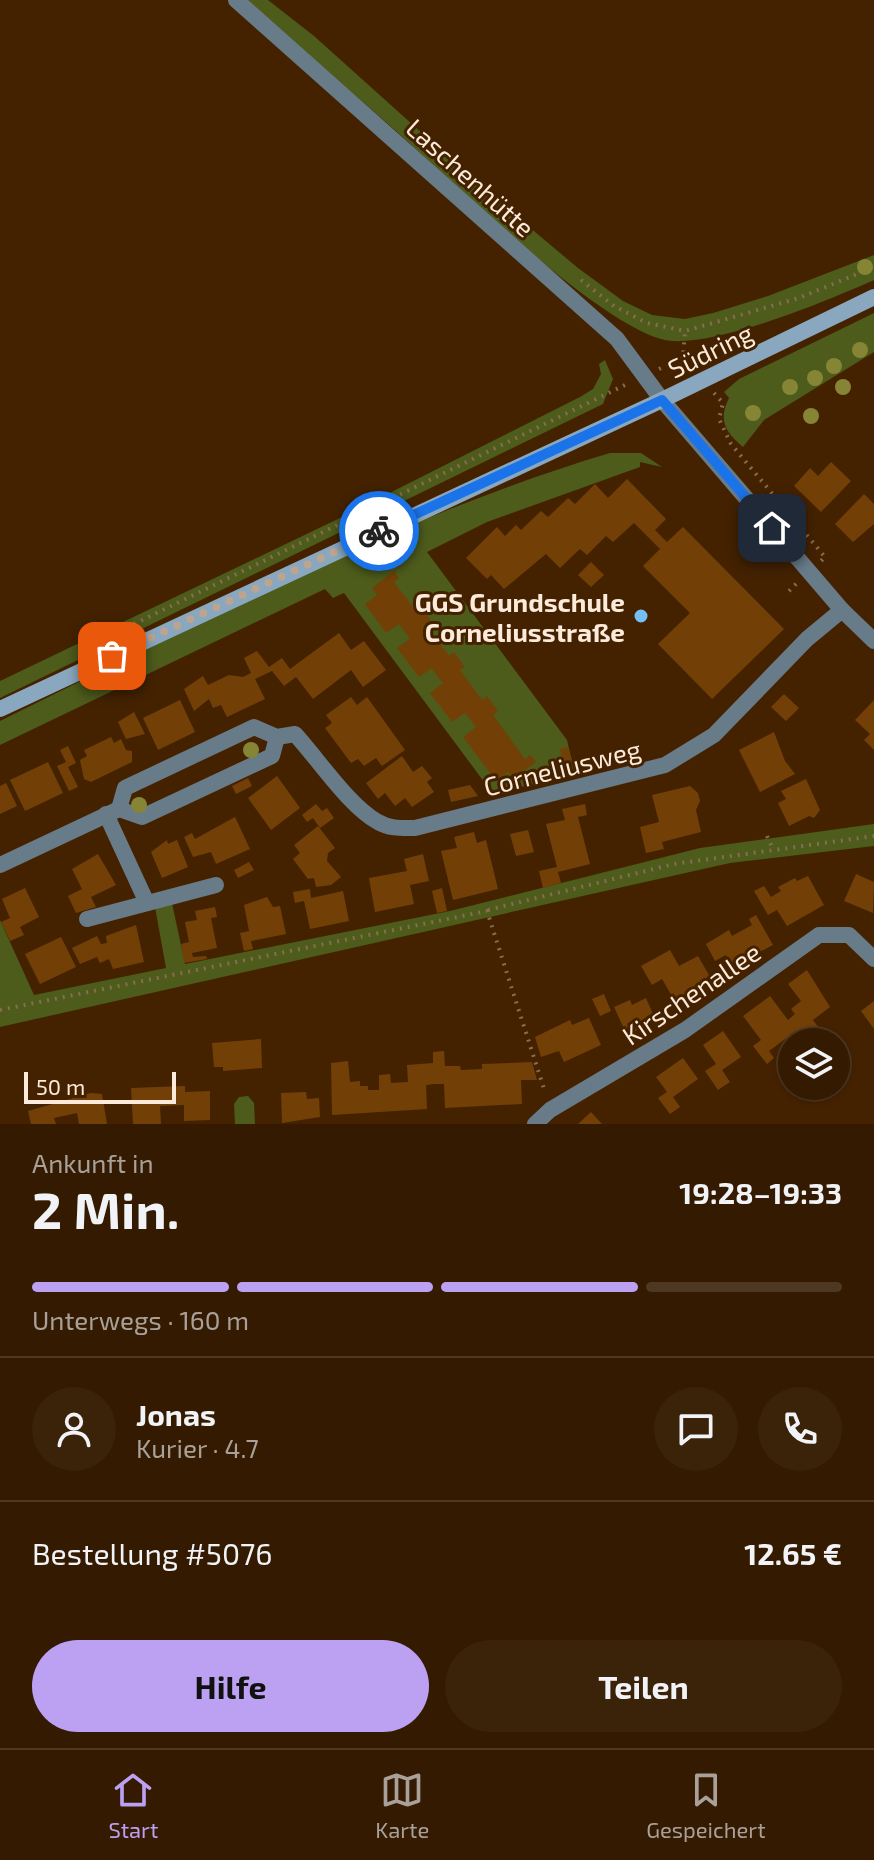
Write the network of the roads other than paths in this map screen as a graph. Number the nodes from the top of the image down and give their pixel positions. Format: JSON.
{"nodes":[{"id":1,"x":236,"y":0,"type":"edge"},
{"id":2,"x":874,"y":297,"type":"edge"},
{"id":3,"x":662,"y":400,"type":"junction"},
{"id":4,"x":842,"y":610,"type":"junction"},
{"id":5,"x":874,"y":641,"type":"edge"},
{"id":6,"x":0,"y":709,"type":"edge"},
{"id":7,"x":277,"y":737,"type":"junction"},
{"id":8,"x":112,"y":811,"type":"junction"},
{"id":9,"x":0,"y":865,"type":"edge"},
{"id":10,"x":216,"y":885,"type":"dead end"},
{"id":11,"x":147,"y":903,"type":"junction"},
{"id":12,"x":87,"y":919,"type":"dead end"},
{"id":13,"x":874,"y":959,"type":"edge"},
{"id":14,"x":535,"y":1124,"type":"edge"}],
"edges":[{"from":1,"to":3,"type":"street","name":"Laschenhütte"},
{"from":2,"to":3,"type":"main road","name":"Südring"},
{"from":3,"to":4,"type":"street","name":"Laschenhütte"},
{"from":3,"to":6,"type":"main road","name":"Südring"},
{"from":4,"to":5,"type":"street","name":"Laschenhütte"},
{"from":4,"to":7,"type":"street","name":"Corneliusweg"},
{"from":7,"to":8,"type":"street","name":"Corneliusweg"},
{"from":7,"to":8,"type":"street","name":"Corneliusweg"},
{"from":8,"to":9,"type":"street","name":"Corneliusweg"},
{"from":8,"to":11,"type":"street"},
{"from":10,"to":11,"type":"street"},
{"from":11,"to":12,"type":"street"},
{"from":13,"to":14,"type":"street","name":"Kirschenallee"}]}
